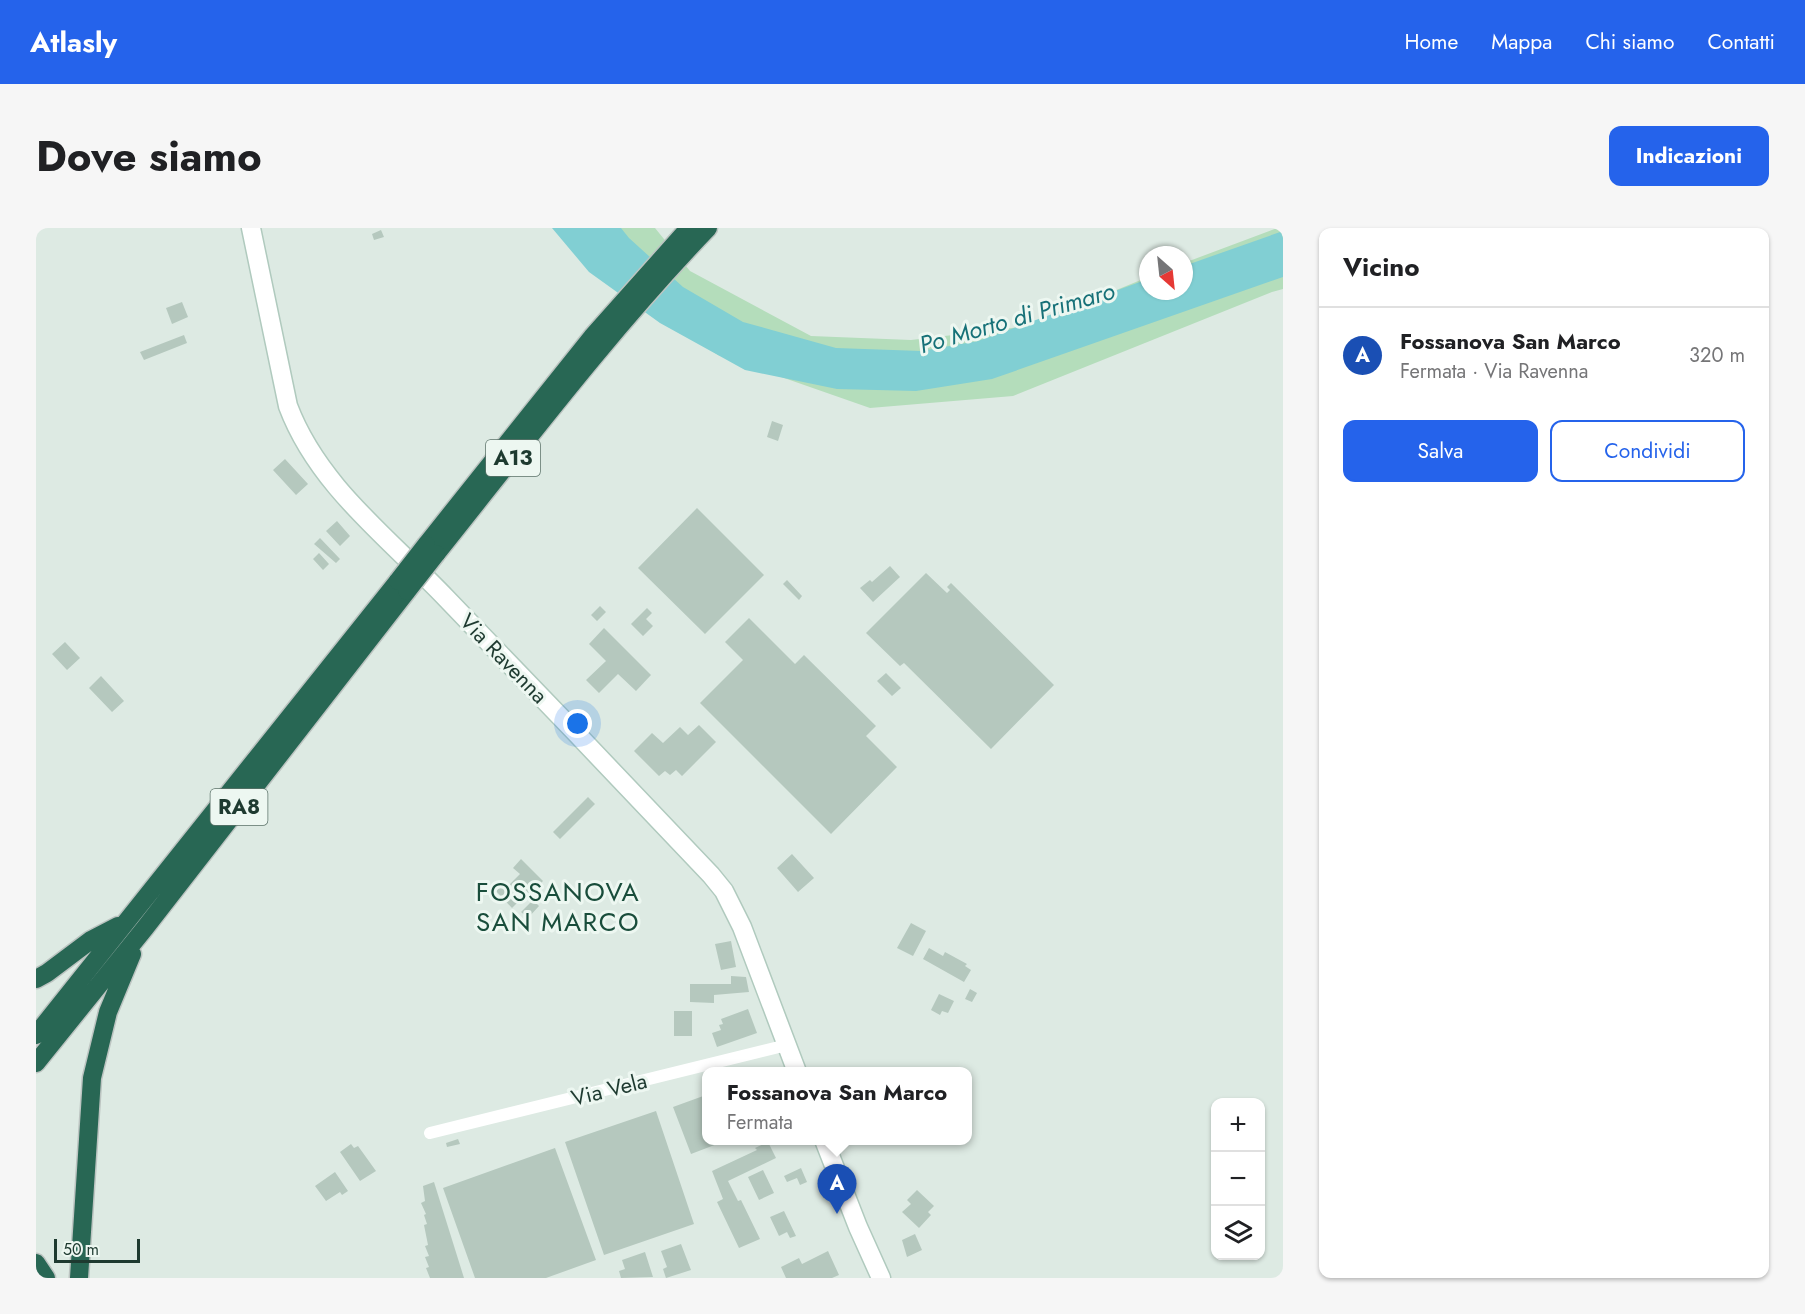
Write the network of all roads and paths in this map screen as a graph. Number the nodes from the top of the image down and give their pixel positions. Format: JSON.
{"nodes":[{"id":1,"x":251,"y":228,"type":"edge"},
{"id":2,"x":689,"y":228,"type":"edge"},
{"id":3,"x":708,"y":228,"type":"edge"},
{"id":4,"x":681,"y":246,"type":"junction"},
{"id":5,"x":385,"y":608,"type":"junction"},
{"id":6,"x":125,"y":922,"type":"junction"},
{"id":7,"x":145,"y":928,"type":"junction"},
{"id":8,"x":36,"y":979,"type":"edge"},
{"id":9,"x":36,"y":1035,"type":"edge"},
{"id":10,"x":787,"y":1045,"type":"junction"},
{"id":11,"x":36,"y":1063,"type":"edge"},
{"id":12,"x":795,"y":1067,"type":"edge"},
{"id":13,"x":430,"y":1133,"type":"dead end"},
{"id":14,"x":826,"y":1145,"type":"edge"},
{"id":15,"x":36,"y":1263,"type":"edge"},
{"id":16,"x":46,"y":1278,"type":"edge"},
{"id":17,"x":79,"y":1278,"type":"edge"},
{"id":18,"x":881,"y":1278,"type":"edge"}],
"edges":[{"from":1,"to":10,"type":"main road","name":"Via Ravenna"},
{"from":2,"to":4,"type":"highway","number":"A13"},
{"from":3,"to":4,"type":"highway","number":"A13"},
{"from":4,"to":5,"type":"highway","number":"A13","bridge":true},
{"from":5,"to":6,"type":"highway","number":"RA8"},
{"from":5,"to":7,"type":"highway","number":"RA8"},
{"from":6,"to":8,"type":"highway"},
{"from":6,"to":9,"type":"highway","number":"RA8"},
{"from":7,"to":11,"type":"highway","number":"RA8"},
{"from":7,"to":17,"type":"highway"},
{"from":10,"to":12,"type":"main road","name":"Via Ravenna"},
{"from":10,"to":13,"type":"street","name":"Via Vela"},
{"from":14,"to":18,"type":"main road"},
{"from":15,"to":16,"type":"highway"}]}
